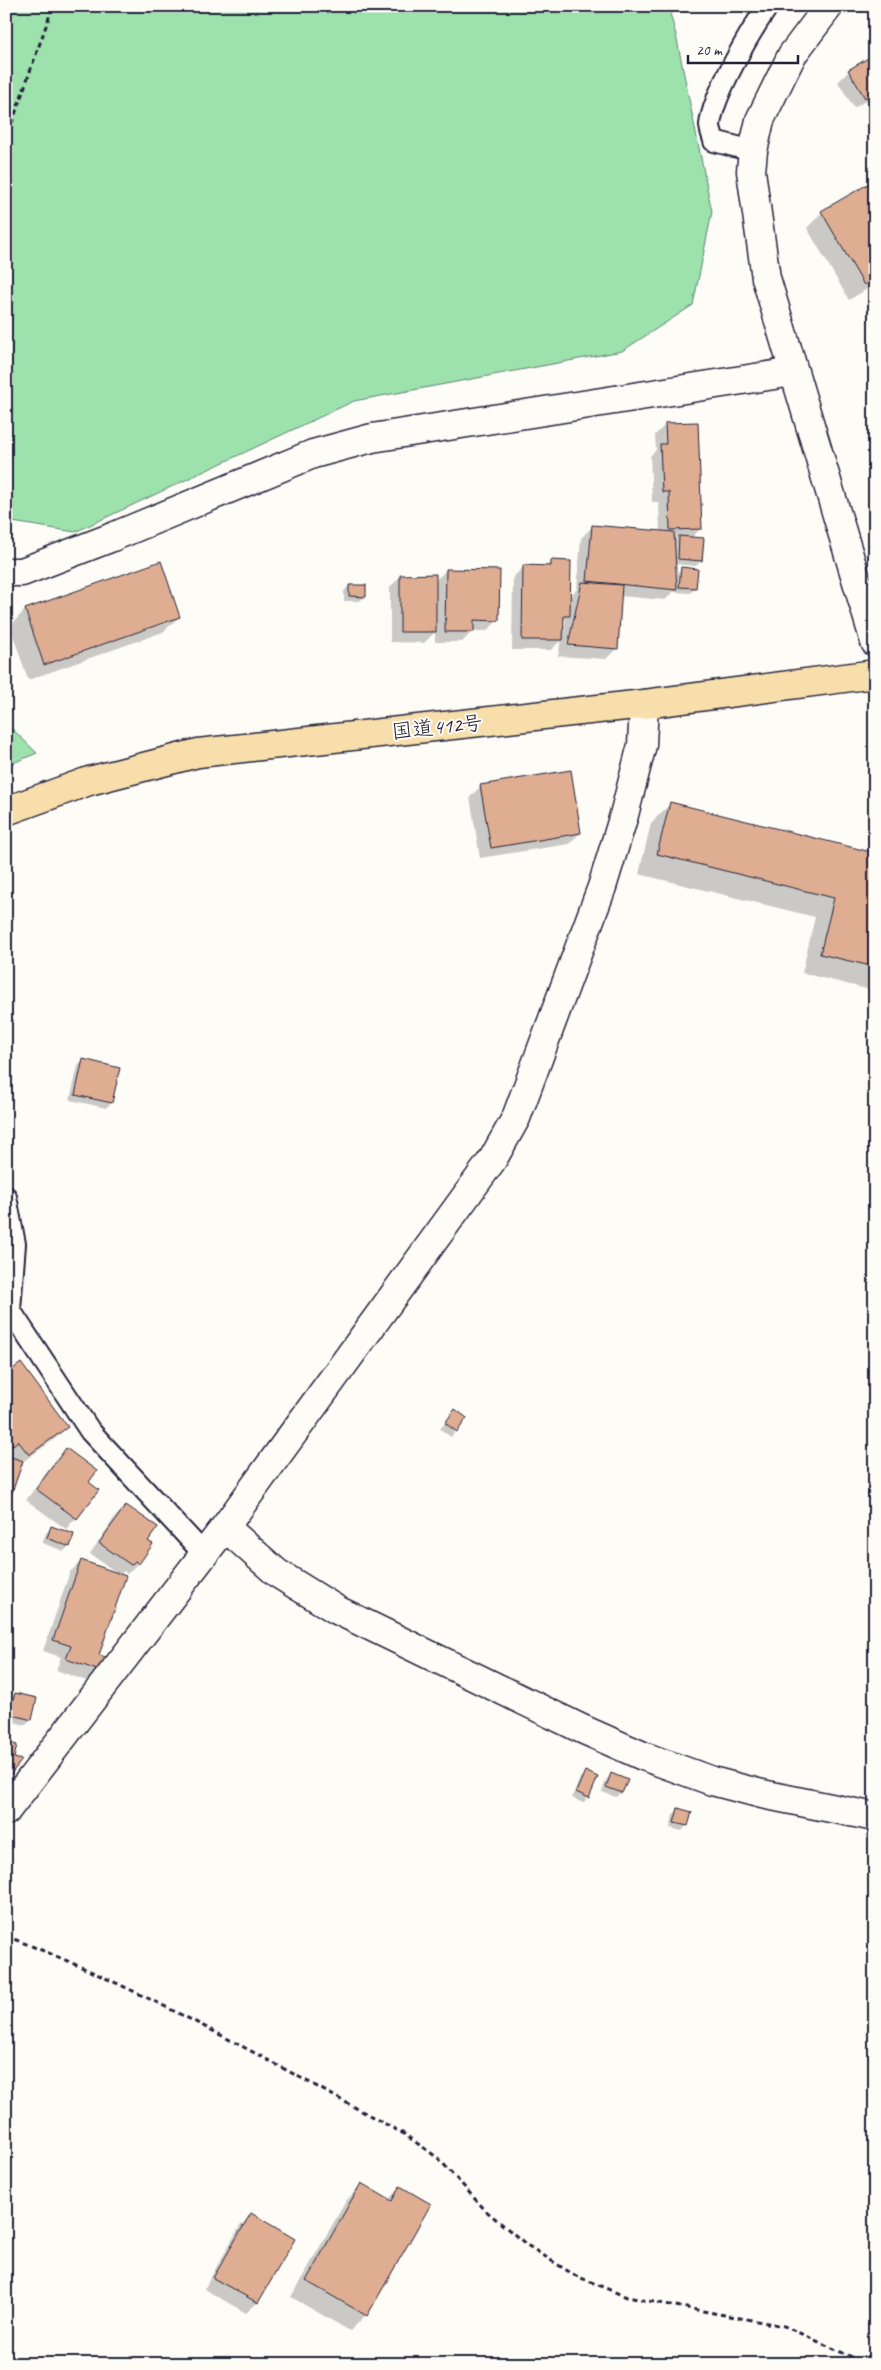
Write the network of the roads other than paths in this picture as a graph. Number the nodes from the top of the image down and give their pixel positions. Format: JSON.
{"nodes":[{"id":1,"x":768,"y":6,"type":"edge"},
{"id":2,"x":829,"y":6,"type":"edge"},
{"id":3,"x":753,"y":151,"type":"junction"},
{"id":4,"x":793,"y":372,"type":"junction"},
{"id":5,"x":6,"y":572,"type":"edge"},
{"id":6,"x":875,"y":642,"type":"edge"},
{"id":7,"x":875,"y":674,"type":"edge"},
{"id":8,"x":644,"y":704,"type":"junction"},
{"id":9,"x":6,"y":811,"type":"edge"},
{"id":10,"x":6,"y":1197,"type":"edge"},
{"id":11,"x":8,"y":1309,"type":"edge"},
{"id":12,"x":225,"y":1527,"type":"junction"},
{"id":13,"x":203,"y":1553,"type":"junction"},
{"id":14,"x":6,"y":1811,"type":"edge"},
{"id":15,"x":875,"y":1817,"type":"edge"}],
"edges":[{"from":1,"to":3,"type":"lane"},
{"from":2,"to":3,"type":"street"},
{"from":3,"to":4,"type":"street"},
{"from":4,"to":5,"type":"street"},
{"from":4,"to":6,"type":"street"},
{"from":7,"to":8,"type":"highway","name":"国道412号"},
{"from":8,"to":9,"type":"highway","name":"国道412号"},
{"from":8,"to":12,"type":"street"},
{"from":10,"to":11,"type":"lane"},
{"from":11,"to":13,"type":"lane"},
{"from":12,"to":13,"type":"street"},
{"from":12,"to":15,"type":"street"},
{"from":13,"to":14,"type":"street"}]}
